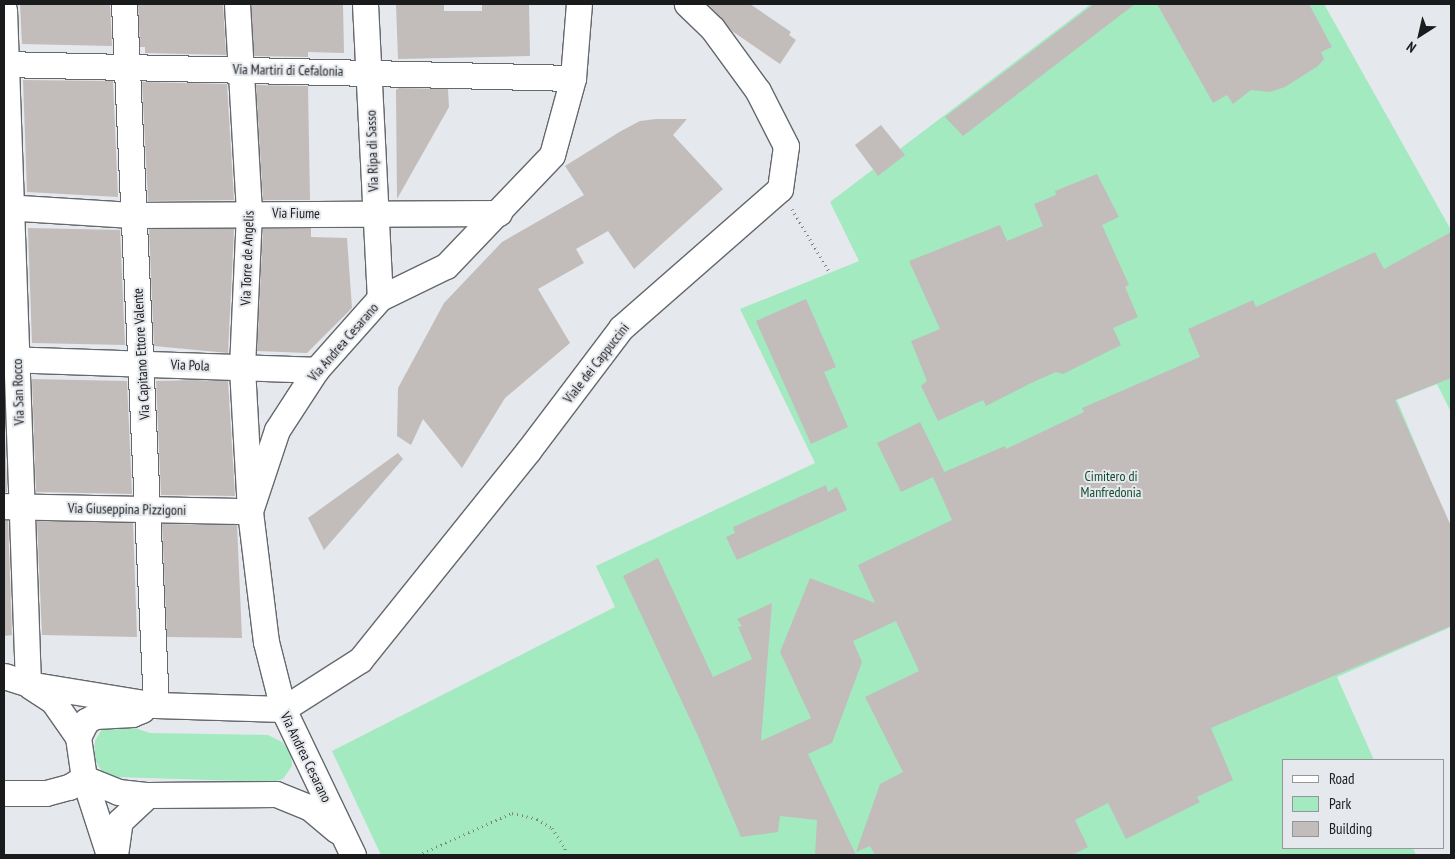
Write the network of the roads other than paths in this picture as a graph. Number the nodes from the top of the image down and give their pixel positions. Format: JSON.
{"nodes":[{"id":1,"x":124,"y":4,"type":"edge"},
{"id":2,"x":237,"y":4,"type":"edge"},
{"id":3,"x":365,"y":4,"type":"edge"},
{"id":4,"x":579,"y":4,"type":"edge"},
{"id":5,"x":687,"y":4,"type":"edge"},
{"id":6,"x":4,"y":10,"type":"edge"},
{"id":7,"x":5,"y":64,"type":"edge"},
{"id":8,"x":127,"y":66,"type":"junction"},
{"id":9,"x":240,"y":70,"type":"junction"},
{"id":10,"x":369,"y":72,"type":"junction"},
{"id":11,"x":573,"y":78,"type":"junction"},
{"id":12,"x":7,"y":207,"type":"edge"},
{"id":13,"x":249,"y":212,"type":"junction"},
{"id":14,"x":499,"y":213,"type":"junction"},
{"id":15,"x":374,"y":214,"type":"junction"},
{"id":16,"x":132,"y":215,"type":"junction"},
{"id":17,"x":380,"y":298,"type":"junction"},
{"id":18,"x":10,"y":359,"type":"edge"},
{"id":19,"x":143,"y":364,"type":"junction"},
{"id":20,"x":242,"y":367,"type":"junction"},
{"id":21,"x":316,"y":370,"type":"junction"},
{"id":22,"x":13,"y":506,"type":"edge"},
{"id":23,"x":147,"y":509,"type":"junction"},
{"id":24,"x":250,"y":512,"type":"junction"},
{"id":25,"x":4,"y":676,"type":"edge"},
{"id":26,"x":28,"y":684,"type":"junction"},
{"id":27,"x":156,"y":705,"type":"junction"},
{"id":28,"x":283,"y":709,"type":"junction"},
{"id":29,"x":78,"y":737,"type":"junction"},
{"id":30,"x":311,"y":766,"type":"junction"},
{"id":31,"x":84,"y":778,"type":"junction"},
{"id":32,"x":4,"y":794,"type":"edge"},
{"id":33,"x":276,"y":794,"type":"junction"},
{"id":34,"x":148,"y":795,"type":"junction"},
{"id":35,"x":349,"y":846,"type":"edge"},
{"id":36,"x":109,"y":855,"type":"edge"},
{"id":37,"x":115,"y":855,"type":"edge"}],
"edges":[{"from":1,"to":8,"type":"street","name":"Via Capitano Ettore Valente"},
{"from":2,"to":9,"type":"street","name":"Via Torre de Angelis"},
{"from":3,"to":10,"type":"street","name":"Via Ripa di Sasso"},
{"from":4,"to":11,"type":"street","name":"Via Andrea Cesarano"},
{"from":5,"to":28,"type":"street","name":"Viale dei Cappuccini"},
{"from":6,"to":7,"type":"street","name":"Via San Rocco"},
{"from":7,"to":8,"type":"street","name":"Via Martiri di Cefalonia"},
{"from":7,"to":12,"type":"street","name":"Via San Rocco"},
{"from":8,"to":9,"type":"street","name":"Via Martiri di Cefalonia"},
{"from":8,"to":16,"type":"street","name":"Via Capitano Ettore Valente"},
{"from":9,"to":10,"type":"street","name":"Via Martiri di Cefalonia"},
{"from":9,"to":13,"type":"street","name":"Via Torre de Angelis"},
{"from":10,"to":11,"type":"street","name":"Via Martiri di Cefalonia"},
{"from":10,"to":15,"type":"street","name":"Via Ripa di Sasso"},
{"from":11,"to":14,"type":"street","name":"Via Andrea Cesarano"},
{"from":12,"to":16,"type":"street","name":"Via Fiume"},
{"from":12,"to":18,"type":"street","name":"Via San Rocco"},
{"from":13,"to":15,"type":"street","name":"Via Fiume"},
{"from":13,"to":16,"type":"street","name":"Via Fiume"},
{"from":13,"to":20,"type":"street","name":"Via Torre de Angelis"},
{"from":14,"to":15,"type":"street","name":"Via Fiume"},
{"from":14,"to":17,"type":"street","name":"Via Andrea Cesarano"},
{"from":15,"to":17,"type":"street","name":"Via Ripa di Sasso"},
{"from":16,"to":19,"type":"street","name":"Via Capitano Ettore Valente"},
{"from":17,"to":21,"type":"street","name":"Via Andrea Cesarano"},
{"from":18,"to":19,"type":"street","name":"Via Pola"},
{"from":18,"to":22,"type":"street","name":"Via San Rocco"},
{"from":19,"to":20,"type":"street","name":"Via Pola"},
{"from":19,"to":23,"type":"street","name":"Via Capitano Ettore Valente"},
{"from":20,"to":21,"type":"street","name":"Via Pola"},
{"from":20,"to":24,"type":"street","name":"Via Torre de Angelis"},
{"from":21,"to":24,"type":"street","name":"Via Andrea Cesarano"},
{"from":22,"to":23,"type":"street","name":"Via Giuseppina Pizzigoni"},
{"from":22,"to":26,"type":"street","name":"Via San Rocco"},
{"from":23,"to":24,"type":"street","name":"Via Giuseppina Pizzigoni"},
{"from":23,"to":27,"type":"street","name":"Via Capitano Ettore Valente"},
{"from":24,"to":28,"type":"street","name":"Via Andrea Cesarano"},
{"from":25,"to":26,"type":"street"},
{"from":26,"to":27,"type":"street"},
{"from":26,"to":29,"type":"street"},
{"from":27,"to":28,"type":"street"},
{"from":27,"to":29,"type":"street"},
{"from":28,"to":30,"type":"street","name":"Via Andrea Cesarano"},
{"from":29,"to":31,"type":"street"},
{"from":30,"to":33,"type":"street"},
{"from":30,"to":35,"type":"street","name":"Via Andrea Cesarano"},
{"from":31,"to":32,"type":"street"},
{"from":31,"to":34,"type":"street"},
{"from":31,"to":36,"type":"street"},
{"from":33,"to":34,"type":"street"},
{"from":33,"to":35,"type":"street"},
{"from":34,"to":37,"type":"street"}]}
